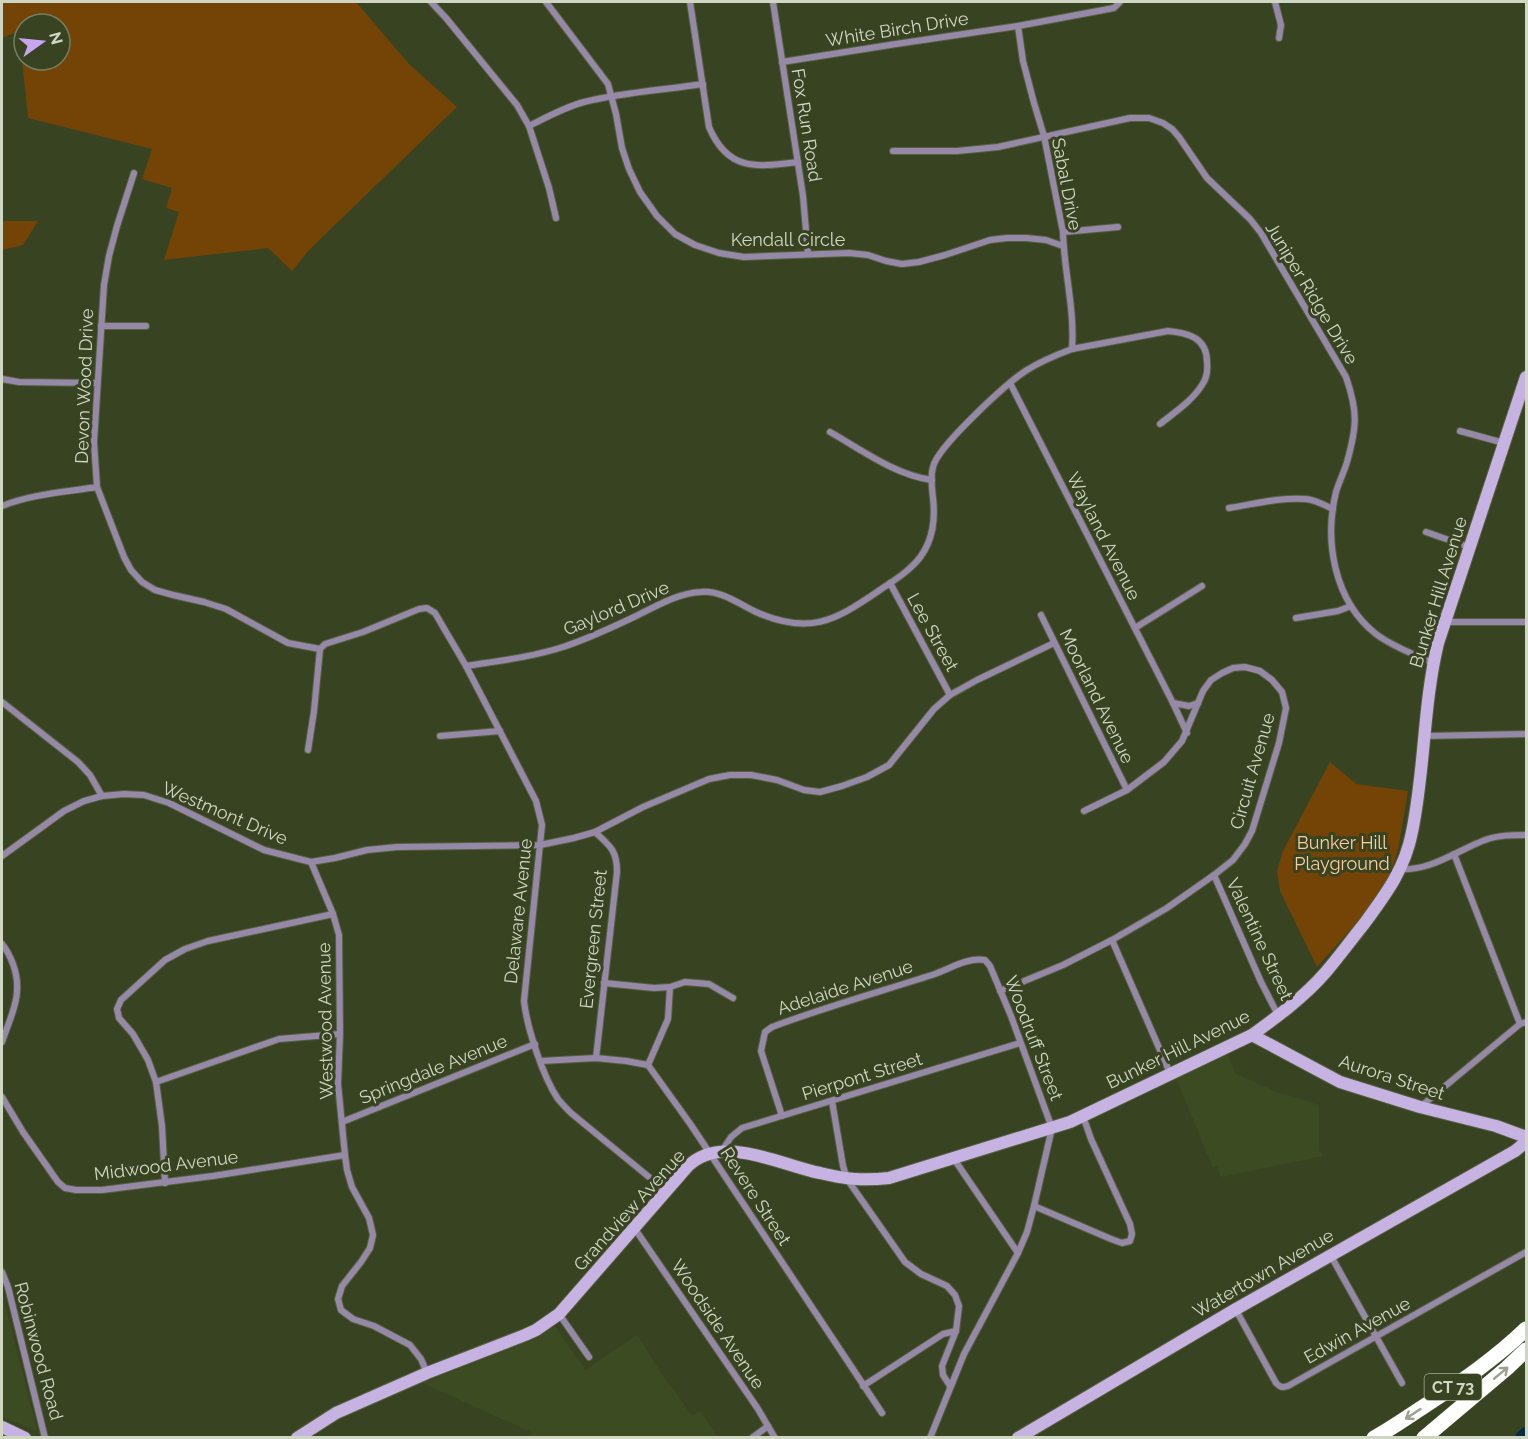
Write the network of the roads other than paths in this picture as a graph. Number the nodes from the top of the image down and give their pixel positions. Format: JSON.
{"nodes":[{"id":1,"x":431,"y":2,"type":"edge"},
{"id":2,"x":546,"y":2,"type":"edge"},
{"id":3,"x":690,"y":2,"type":"edge"},
{"id":4,"x":773,"y":2,"type":"edge"},
{"id":5,"x":1120,"y":2,"type":"edge"},
{"id":6,"x":1275,"y":2,"type":"edge"},
{"id":7,"x":1018,"y":27,"type":"junction"},
{"id":8,"x":1280,"y":38,"type":"dead end"},
{"id":9,"x":782,"y":62,"type":"junction"},
{"id":10,"x":703,"y":84,"type":"junction"},
{"id":11,"x":612,"y":96,"type":"junction"},
{"id":12,"x":529,"y":126,"type":"junction"},
{"id":13,"x":1044,"y":136,"type":"junction"},
{"id":14,"x":893,"y":152,"type":"dead end"},
{"id":15,"x":798,"y":162,"type":"junction"},
{"id":16,"x":134,"y":173,"type":"dead end"},
{"id":17,"x":556,"y":218,"type":"dead end"},
{"id":18,"x":1118,"y":227,"type":"dead end"},
{"id":19,"x":1062,"y":232,"type":"junction"},
{"id":20,"x":1063,"y":246,"type":"junction"},
{"id":21,"x":807,"y":254,"type":"junction"},
{"id":22,"x":102,"y":326,"type":"junction"},
{"id":23,"x":146,"y":326,"type":"dead end"},
{"id":24,"x":1072,"y":349,"type":"junction"},
{"id":25,"x":1527,"y":377,"type":"edge"},
{"id":26,"x":2,"y":379,"type":"edge"},
{"id":27,"x":97,"y":383,"type":"junction"},
{"id":28,"x":1010,"y":383,"type":"junction"},
{"id":29,"x":1160,"y":424,"type":"dead end"},
{"id":30,"x":1460,"y":431,"type":"dead end"},
{"id":31,"x":830,"y":432,"type":"dead end"},
{"id":32,"x":1504,"y":444,"type":"junction"},
{"id":33,"x":932,"y":480,"type":"junction"},
{"id":34,"x":97,"y":487,"type":"junction"},
{"id":35,"x":2,"y":506,"type":"edge"},
{"id":36,"x":1229,"y":508,"type":"dead end"},
{"id":37,"x":1333,"y":509,"type":"junction"},
{"id":38,"x":1426,"y":532,"type":"dead end"},
{"id":39,"x":1469,"y":547,"type":"junction"},
{"id":40,"x":890,"y":583,"type":"junction"},
{"id":41,"x":1202,"y":586,"type":"dead end"},
{"id":42,"x":1351,"y":606,"type":"junction"},
{"id":43,"x":1041,"y":615,"type":"dead end"},
{"id":44,"x":1296,"y":618,"type":"dead end"},
{"id":45,"x":1445,"y":622,"type":"junction"},
{"id":46,"x":1527,"y":622,"type":"edge"},
{"id":47,"x":1135,"y":628,"type":"junction"},
{"id":48,"x":1054,"y":643,"type":"junction"},
{"id":49,"x":320,"y":649,"type":"junction"},
{"id":50,"x":1433,"y":663,"type":"junction"},
{"id":51,"x":465,"y":666,"type":"junction"},
{"id":52,"x":950,"y":695,"type":"junction"},
{"id":53,"x":2,"y":702,"type":"edge"},
{"id":54,"x":1173,"y":703,"type":"junction"},
{"id":55,"x":1198,"y":703,"type":"junction"},
{"id":56,"x":500,"y":731,"type":"junction"},
{"id":57,"x":1187,"y":733,"type":"junction"},
{"id":58,"x":1527,"y":734,"type":"edge"},
{"id":59,"x":441,"y":736,"type":"dead end"},
{"id":60,"x":1424,"y":736,"type":"junction"},
{"id":61,"x":308,"y":750,"type":"dead end"},
{"id":62,"x":1127,"y":790,"type":"junction"},
{"id":63,"x":102,"y":796,"type":"junction"},
{"id":64,"x":1084,"y":811,"type":"dead end"},
{"id":65,"x":595,"y":832,"type":"junction"},
{"id":66,"x":1527,"y":835,"type":"edge"},
{"id":67,"x":540,"y":845,"type":"junction"},
{"id":68,"x":1455,"y":854,"type":"junction"},
{"id":69,"x":2,"y":856,"type":"edge"},
{"id":70,"x":311,"y":862,"type":"junction"},
{"id":71,"x":1401,"y":869,"type":"junction"},
{"id":72,"x":1214,"y":875,"type":"junction"},
{"id":73,"x":333,"y":914,"type":"junction"},
{"id":74,"x":1112,"y":940,"type":"junction"},
{"id":75,"x":2,"y":944,"type":"edge"},
{"id":76,"x":986,"y":960,"type":"joint"},
{"id":77,"x":604,"y":983,"type":"junction"},
{"id":78,"x":670,"y":987,"type":"junction"},
{"id":79,"x":1000,"y":991,"type":"junction"},
{"id":80,"x":733,"y":998,"type":"dead end"},
{"id":81,"x":1279,"y":1016,"type":"junction"},
{"id":82,"x":1523,"y":1023,"type":"edge"},
{"id":83,"x":340,"y":1034,"type":"junction"},
{"id":84,"x":1252,"y":1035,"type":"junction"},
{"id":85,"x":2,"y":1042,"type":"edge"},
{"id":86,"x":1020,"y":1043,"type":"junction"},
{"id":87,"x":534,"y":1044,"type":"junction"},
{"id":88,"x":596,"y":1058,"type":"junction"},
{"id":89,"x":541,"y":1061,"type":"junction"},
{"id":90,"x":648,"y":1065,"type":"junction"},
{"id":91,"x":1170,"y":1074,"type":"junction"},
{"id":92,"x":156,"y":1082,"type":"junction"},
{"id":93,"x":2,"y":1097,"type":"edge"},
{"id":94,"x":832,"y":1101,"type":"junction"},
{"id":95,"x":1420,"y":1107,"type":"junction"},
{"id":96,"x":782,"y":1116,"type":"junction"},
{"id":97,"x":1083,"y":1116,"type":"junction"},
{"id":98,"x":342,"y":1122,"type":"junction"},
{"id":99,"x":1052,"y":1128,"type":"junction"},
{"id":100,"x":1527,"y":1137,"type":"edge"},
{"id":101,"x":1527,"y":1142,"type":"edge"},
{"id":102,"x":716,"y":1152,"type":"junction"},
{"id":103,"x":345,"y":1155,"type":"junction"},
{"id":104,"x":954,"y":1159,"type":"junction"},
{"id":105,"x":847,"y":1179,"type":"junction"},
{"id":106,"x":165,"y":1183,"type":"junction"},
{"id":107,"x":666,"y":1191,"type":"junction"},
{"id":108,"x":1035,"y":1206,"type":"junction"},
{"id":109,"x":635,"y":1229,"type":"junction"},
{"id":110,"x":1527,"y":1252,"type":"edge"},
{"id":111,"x":1018,"y":1253,"type":"junction"},
{"id":112,"x":1330,"y":1255,"type":"junction"},
{"id":113,"x":2,"y":1272,"type":"edge"},
{"id":114,"x":5,"y":1288,"type":"edge"},
{"id":115,"x":1236,"y":1309,"type":"junction"},
{"id":116,"x":559,"y":1314,"type":"junction"},
{"id":117,"x":1527,"y":1329,"type":"edge"},
{"id":118,"x":956,"y":1331,"type":"junction"},
{"id":119,"x":1376,"y":1337,"type":"junction"},
{"id":120,"x":1527,"y":1350,"type":"edge"},
{"id":121,"x":590,"y":1357,"type":"dead end"},
{"id":122,"x":428,"y":1373,"type":"junction"},
{"id":123,"x":1402,"y":1383,"type":"dead end"},
{"id":124,"x":863,"y":1386,"type":"junction"},
{"id":125,"x":950,"y":1386,"type":"junction"},
{"id":126,"x":882,"y":1413,"type":"dead end"},
{"id":127,"x":768,"y":1426,"type":"junction"},
{"id":128,"x":8,"y":1432,"type":"edge"},
{"id":129,"x":25,"y":1437,"type":"edge"},
{"id":130,"x":45,"y":1437,"type":"edge"},
{"id":131,"x":297,"y":1437,"type":"edge"},
{"id":132,"x":752,"y":1437,"type":"edge"},
{"id":133,"x":775,"y":1437,"type":"edge"},
{"id":134,"x":930,"y":1437,"type":"edge"},
{"id":135,"x":1018,"y":1437,"type":"edge"},
{"id":136,"x":1374,"y":1437,"type":"edge"},
{"id":137,"x":1424,"y":1437,"type":"edge"}],
"edges":[{"from":1,"to":12,"type":"street"},
{"from":2,"to":11,"type":"street","name":"Kendall Circle"},
{"from":3,"to":10,"type":"street"},
{"from":4,"to":9,"type":"street","name":"Fox Run Road"},
{"from":5,"to":7,"type":"street","name":"White Birch Drive"},
{"from":6,"to":8,"type":"street"},
{"from":7,"to":9,"type":"street","name":"White Birch Drive"},
{"from":7,"to":13,"type":"street","name":"Sabal Drive"},
{"from":9,"to":15,"type":"street","name":"Fox Run Road"},
{"from":10,"to":11,"type":"street"},
{"from":10,"to":15,"type":"street"},
{"from":11,"to":12,"type":"street"},
{"from":11,"to":21,"type":"street","name":"Kendall Circle"},
{"from":12,"to":17,"type":"street"},
{"from":13,"to":14,"type":"street","name":"Juniper Ridge Drive"},
{"from":13,"to":19,"type":"street","name":"Sabal Drive"},
{"from":13,"to":37,"type":"street","name":"Juniper Ridge Drive"},
{"from":15,"to":21,"type":"street","name":"Fox Run Road"},
{"from":16,"to":22,"type":"street","name":"Devon Wood Drive"},
{"from":18,"to":19,"type":"street"},
{"from":19,"to":20,"type":"street","name":"Sabal Drive"},
{"from":20,"to":21,"type":"street","name":"Kendall Circle"},
{"from":20,"to":24,"type":"street","name":"Sabal Drive"},
{"from":22,"to":23,"type":"street"},
{"from":22,"to":27,"type":"street","name":"Devon Wood Drive"},
{"from":24,"to":28,"type":"street","name":"Gaylord Drive"},
{"from":24,"to":29,"type":"street","name":"Gaylord Drive"},
{"from":25,"to":32,"type":"main road","name":"Bunker Hill Avenue"},
{"from":26,"to":27,"type":"street"},
{"from":27,"to":34,"type":"street","name":"Devon Wood Drive"},
{"from":28,"to":33,"type":"street","name":"Gaylord Drive"},
{"from":28,"to":47,"type":"street","name":"Wayland Avenue"},
{"from":30,"to":32,"type":"street"},
{"from":31,"to":33,"type":"street"},
{"from":32,"to":39,"type":"main road","name":"Bunker Hill Avenue"},
{"from":33,"to":40,"type":"street","name":"Gaylord Drive"},
{"from":34,"to":35,"type":"street"},
{"from":34,"to":49,"type":"street","name":"Devon Wood Drive"},
{"from":36,"to":37,"type":"street"},
{"from":37,"to":42,"type":"street","name":"Juniper Ridge Drive"},
{"from":38,"to":39,"type":"street"},
{"from":39,"to":45,"type":"main road","name":"Bunker Hill Avenue"},
{"from":40,"to":51,"type":"street","name":"Gaylord Drive"},
{"from":40,"to":52,"type":"street","name":"Lee Street"},
{"from":41,"to":47,"type":"street"},
{"from":42,"to":44,"type":"street"},
{"from":42,"to":50,"type":"street","name":"Juniper Ridge Drive"},
{"from":43,"to":48,"type":"street","name":"Moorland Avenue"},
{"from":45,"to":46,"type":"street"},
{"from":45,"to":50,"type":"main road","name":"Bunker Hill Avenue"},
{"from":47,"to":54,"type":"street","name":"Wayland Avenue"},
{"from":48,"to":52,"type":"street"},
{"from":48,"to":62,"type":"street","name":"Moorland Avenue"},
{"from":49,"to":51,"type":"street","name":"Delaware Avenue"},
{"from":49,"to":61,"type":"street"},
{"from":50,"to":60,"type":"main road","name":"Bunker Hill Avenue"},
{"from":51,"to":56,"type":"street","name":"Delaware Avenue"},
{"from":52,"to":65,"type":"street"},
{"from":53,"to":63,"type":"street"},
{"from":54,"to":55,"type":"street"},
{"from":54,"to":57,"type":"street","name":"Wayland Avenue"},
{"from":55,"to":57,"type":"street","name":"Circuit Avenue"},
{"from":55,"to":72,"type":"street","name":"Circuit Avenue"},
{"from":56,"to":59,"type":"street"},
{"from":56,"to":67,"type":"street","name":"Delaware Avenue"},
{"from":57,"to":62,"type":"street","name":"Circuit Avenue"},
{"from":58,"to":60,"type":"street"},
{"from":60,"to":71,"type":"main road","name":"Bunker Hill Avenue"},
{"from":62,"to":64,"type":"street","name":"Circuit Avenue"},
{"from":63,"to":69,"type":"street","name":"Westmont Drive"},
{"from":63,"to":70,"type":"street","name":"Westmont Drive"},
{"from":65,"to":67,"type":"street"},
{"from":65,"to":77,"type":"street","name":"Evergreen Street"},
{"from":66,"to":68,"type":"street"},
{"from":67,"to":70,"type":"street"},
{"from":67,"to":87,"type":"street","name":"Delaware Avenue"},
{"from":68,"to":71,"type":"street"},
{"from":68,"to":82,"type":"street"},
{"from":70,"to":73,"type":"street","name":"Westwood Avenue"},
{"from":71,"to":81,"type":"main road","name":"Bunker Hill Avenue"},
{"from":72,"to":74,"type":"street","name":"Circuit Avenue"},
{"from":72,"to":81,"type":"street","name":"Valentine Street"},
{"from":73,"to":83,"type":"street","name":"Westwood Avenue"},
{"from":73,"to":92,"type":"street"},
{"from":74,"to":79,"type":"street","name":"Circuit Avenue"},
{"from":74,"to":91,"type":"street"},
{"from":75,"to":85,"type":"street"},
{"from":76,"to":79,"type":"street","name":"Woodruff Street"},
{"from":76,"to":96,"type":"street","name":"Adelaide Avenue"},
{"from":77,"to":78,"type":"street"},
{"from":77,"to":88,"type":"street","name":"Evergreen Street"},
{"from":78,"to":80,"type":"street"},
{"from":78,"to":90,"type":"street"},
{"from":79,"to":86,"type":"street","name":"Woodruff Street"},
{"from":81,"to":84,"type":"main road","name":"Bunker Hill Avenue"},
{"from":82,"to":95,"type":"street"},
{"from":83,"to":92,"type":"street"},
{"from":83,"to":98,"type":"street","name":"Westwood Avenue"},
{"from":84,"to":91,"type":"main road","name":"Bunker Hill Avenue"},
{"from":84,"to":95,"type":"main road","name":"Aurora Street"},
{"from":86,"to":94,"type":"street","name":"Pierpont Street"},
{"from":86,"to":99,"type":"street","name":"Woodruff Street"},
{"from":87,"to":89,"type":"street","name":"Delaware Avenue"},
{"from":87,"to":98,"type":"street","name":"Springdale Avenue"},
{"from":88,"to":89,"type":"street"},
{"from":88,"to":90,"type":"street"},
{"from":89,"to":107,"type":"street","name":"Delaware Avenue"},
{"from":90,"to":102,"type":"street","name":"Revere Street"},
{"from":91,"to":97,"type":"main road","name":"Bunker Hill Avenue"},
{"from":92,"to":106,"type":"street"},
{"from":93,"to":106,"type":"street","name":"Midwood Avenue"},
{"from":94,"to":96,"type":"street","name":"Pierpont Street"},
{"from":94,"to":105,"type":"street"},
{"from":95,"to":100,"type":"main road","name":"Aurora Street"},
{"from":96,"to":102,"type":"street","name":"Pierpont Street"},
{"from":97,"to":99,"type":"main road","name":"Bunker Hill Avenue"},
{"from":97,"to":108,"type":"street"},
{"from":98,"to":103,"type":"street","name":"Westwood Avenue"},
{"from":99,"to":104,"type":"main road"},
{"from":99,"to":108,"type":"street"},
{"from":101,"to":112,"type":"main road","name":"Watertown Avenue"},
{"from":102,"to":105,"type":"main road"},
{"from":102,"to":107,"type":"main road","name":"Grandview Avenue"},
{"from":102,"to":124,"type":"street","name":"Revere Street"},
{"from":103,"to":106,"type":"street","name":"Midwood Avenue"},
{"from":103,"to":122,"type":"street","name":"Westwood Avenue"},
{"from":104,"to":105,"type":"main road"},
{"from":104,"to":111,"type":"street"},
{"from":105,"to":118,"type":"street"},
{"from":107,"to":109,"type":"main road","name":"Grandview Avenue"},
{"from":108,"to":111,"type":"street"},
{"from":109,"to":116,"type":"main road","name":"Grandview Avenue"},
{"from":109,"to":127,"type":"street","name":"Woodside Avenue"},
{"from":110,"to":119,"type":"street","name":"Edwin Avenue"},
{"from":111,"to":125,"type":"street"},
{"from":112,"to":115,"type":"main road","name":"Watertown Avenue"},
{"from":112,"to":119,"type":"street"},
{"from":113,"to":114,"type":"street","name":"Robinwood Road"},
{"from":114,"to":130,"type":"street","name":"Robinwood Road"},
{"from":115,"to":119,"type":"street","name":"Edwin Avenue"},
{"from":115,"to":135,"type":"main road","name":"Watertown Avenue"},
{"from":116,"to":121,"type":"street"},
{"from":116,"to":122,"type":"main road","name":"Grandview Avenue"},
{"from":117,"to":136,"type":"highway","number":"CT 73","one_way":true},
{"from":118,"to":124,"type":"street"},
{"from":118,"to":125,"type":"street"},
{"from":119,"to":123,"type":"street"},
{"from":137,"to":120,"type":"highway","number":"CT 73","one_way":true},
{"from":122,"to":131,"type":"main road","name":"Grandview Avenue"},
{"from":124,"to":126,"type":"street","name":"Revere Street"},
{"from":125,"to":134,"type":"street"},
{"from":127,"to":132,"type":"street"},
{"from":127,"to":133,"type":"street","name":"Woodside Avenue"},
{"from":128,"to":129,"type":"main road"}]}
